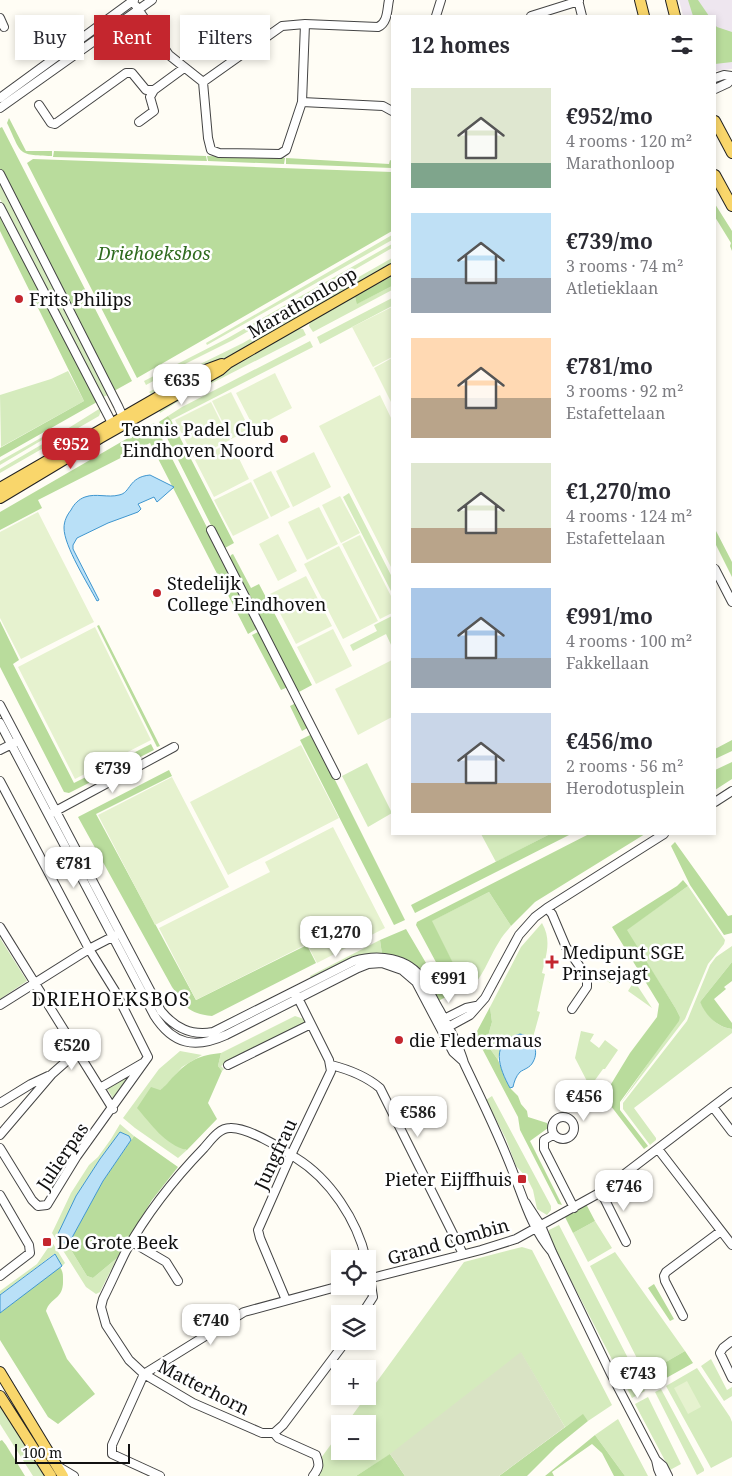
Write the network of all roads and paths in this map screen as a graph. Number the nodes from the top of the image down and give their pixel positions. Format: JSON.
{"nodes":[{"id":1,"x":152,"y":0,"type":"edge"},
{"id":2,"x":389,"y":0,"type":"edge"},
{"id":3,"x":441,"y":0,"type":"edge"},
{"id":4,"x":640,"y":0,"type":"edge"},
{"id":5,"x":671,"y":0,"type":"edge"},
{"id":6,"x":133,"y":1,"type":"edge"},
{"id":7,"x":578,"y":1,"type":"edge"},
{"id":8,"x":138,"y":10,"type":"junction"},
{"id":9,"x":436,"y":15,"type":"edge"},
{"id":10,"x":534,"y":15,"type":"edge"},
{"id":11,"x":582,"y":15,"type":"edge"},
{"id":12,"x":644,"y":15,"type":"edge"},
{"id":13,"x":675,"y":15,"type":"edge"},
{"id":14,"x":0,"y":18,"type":"edge"},
{"id":15,"x":305,"y":24,"type":"junction"},
{"id":16,"x":4,"y":27,"type":"dead end"},
{"id":17,"x":184,"y":68,"type":"junction"},
{"id":18,"x":732,"y":77,"type":"edge"},
{"id":19,"x":716,"y":78,"type":"edge"},
{"id":20,"x":203,"y":82,"type":"junction"},
{"id":21,"x":716,"y":89,"type":"edge"},
{"id":22,"x":150,"y":92,"type":"junction"},
{"id":23,"x":0,"y":98,"type":"edge"},
{"id":24,"x":302,"y":102,"type":"junction"},
{"id":25,"x":39,"y":105,"type":"dead end"},
{"id":26,"x":0,"y":108,"type":"edge"},
{"id":27,"x":391,"y":110,"type":"edge"},
{"id":28,"x":139,"y":122,"type":"dead end"},
{"id":29,"x":716,"y":123,"type":"edge"},
{"id":30,"x":731,"y":149,"type":"edge"},
{"id":31,"x":0,"y":174,"type":"edge"},
{"id":32,"x":716,"y":177,"type":"edge"},
{"id":33,"x":732,"y":206,"type":"edge"},
{"id":34,"x":0,"y":207,"type":"edge"},
{"id":35,"x":391,"y":270,"type":"edge"},
{"id":36,"x":118,"y":422,"type":"junction"},
{"id":37,"x":0,"y":488,"type":"edge"},
{"id":38,"x":0,"y":498,"type":"edge"},
{"id":39,"x":211,"y":530,"type":"dead end"},
{"id":40,"x":716,"y":571,"type":"edge"},
{"id":41,"x":732,"y":602,"type":"edge"},
{"id":42,"x":0,"y":705,"type":"edge"},
{"id":43,"x":0,"y":723,"type":"edge"},
{"id":44,"x":15,"y":742,"type":"junction"},
{"id":45,"x":174,"y":748,"type":"dead end"},
{"id":46,"x":0,"y":750,"type":"edge"},
{"id":47,"x":336,"y":775,"type":"dead end"},
{"id":48,"x":0,"y":781,"type":"edge"},
{"id":49,"x":732,"y":791,"type":"edge"},
{"id":50,"x":716,"y":801,"type":"edge"},
{"id":51,"x":52,"y":814,"type":"junction"},
{"id":52,"x":662,"y":835,"type":"edge"},
{"id":53,"x":547,"y":908,"type":"junction"},
{"id":54,"x":0,"y":927,"type":"edge"},
{"id":55,"x":116,"y":935,"type":"junction"},
{"id":56,"x":89,"y":949,"type":"junction"},
{"id":57,"x":34,"y":983,"type":"junction"},
{"id":58,"x":297,"y":995,"type":"junction"},
{"id":59,"x":0,"y":1005,"type":"edge"},
{"id":60,"x":476,"y":1006,"type":"junction"},
{"id":61,"x":572,"y":1010,"type":"dead end"},
{"id":62,"x":444,"y":1019,"type":"junction"},
{"id":63,"x":311,"y":1024,"type":"junction"},
{"id":64,"x":439,"y":1026,"type":"junction"},
{"id":65,"x":448,"y":1027,"type":"junction"},
{"id":66,"x":78,"y":1051,"type":"junction"},
{"id":67,"x":145,"y":1062,"type":"junction"},
{"id":68,"x":464,"y":1063,"type":"junction"},
{"id":69,"x":228,"y":1065,"type":"dead end"},
{"id":70,"x":331,"y":1065,"type":"junction"},
{"id":71,"x":52,"y":1074,"type":"junction"},
{"id":72,"x":100,"y":1088,"type":"junction"},
{"id":73,"x":732,"y":1092,"type":"edge"},
{"id":74,"x":0,"y":1103,"type":"edge"},
{"id":75,"x":713,"y":1107,"type":"junction"},
{"id":76,"x":113,"y":1109,"type":"junction"},
{"id":77,"x":732,"y":1132,"type":"edge"},
{"id":78,"x":0,"y":1135,"type":"edge"},
{"id":79,"x":553,"y":1135,"type":"dead end"},
{"id":80,"x":0,"y":1148,"type":"edge"},
{"id":81,"x":658,"y":1149,"type":"junction"},
{"id":82,"x":291,"y":1155,"type":"junction"},
{"id":83,"x":601,"y":1192,"type":"junction"},
{"id":84,"x":0,"y":1195,"type":"edge"},
{"id":85,"x":574,"y":1208,"type":"junction"},
{"id":86,"x":538,"y":1227,"type":"junction"},
{"id":87,"x":721,"y":1230,"type":"junction"},
{"id":88,"x":132,"y":1242,"type":"junction"},
{"id":89,"x":626,"y":1242,"type":"dead end"},
{"id":90,"x":732,"y":1245,"type":"edge"},
{"id":91,"x":363,"y":1250,"type":"edge"},
{"id":92,"x":463,"y":1254,"type":"junction"},
{"id":93,"x":0,"y":1276,"type":"edge"},
{"id":94,"x":376,"y":1276,"type":"edge"},
{"id":95,"x":178,"y":1281,"type":"dead end"},
{"id":96,"x":331,"y":1288,"type":"edge"},
{"id":97,"x":286,"y":1300,"type":"junction"},
{"id":98,"x":682,"y":1316,"type":"dead end"},
{"id":99,"x":732,"y":1341,"type":"edge"},
{"id":100,"x":339,"y":1350,"type":"edge"},
{"id":101,"x":0,"y":1372,"type":"edge"},
{"id":102,"x":144,"y":1374,"type":"junction"},
{"id":103,"x":732,"y":1378,"type":"edge"},
{"id":104,"x":0,"y":1396,"type":"edge"},
{"id":105,"x":274,"y":1433,"type":"junction"},
{"id":106,"x":656,"y":1460,"type":"junction"},
{"id":107,"x":56,"y":1465,"type":"junction"},
{"id":108,"x":51,"y":1476,"type":"edge"},
{"id":109,"x":63,"y":1476,"type":"edge"},
{"id":110,"x":74,"y":1476,"type":"edge"},
{"id":111,"x":160,"y":1476,"type":"edge"},
{"id":112,"x":313,"y":1476,"type":"edge"},
{"id":113,"x":661,"y":1476,"type":"edge"},
{"id":114,"x":668,"y":1476,"type":"edge"}],
"edges":[{"from":1,"to":8,"type":"street"},
{"from":2,"to":15,"type":"street"},
{"from":3,"to":9,"type":"street"},
{"from":4,"to":12,"type":"main road"},
{"from":5,"to":13,"type":"main road"},
{"from":6,"to":8,"type":"street"},
{"from":6,"to":23,"type":"street"},
{"from":7,"to":10,"type":"street"},
{"from":7,"to":11,"type":"street"},
{"from":8,"to":17,"type":"street"},
{"from":8,"to":26,"type":"street"},
{"from":14,"to":16,"type":"street"},
{"from":15,"to":20,"type":"street"},
{"from":15,"to":24,"type":"street"},
{"from":17,"to":20,"type":"street"},
{"from":17,"to":22,"type":"street"},
{"from":18,"to":19,"type":"street"},
{"from":18,"to":21,"type":"street"},
{"from":20,"to":24,"type":"street"},
{"from":22,"to":25,"type":"street"},
{"from":22,"to":28,"type":"street"},
{"from":24,"to":27,"type":"street"},
{"from":29,"to":30,"type":"main road"},
{"from":31,"to":36,"type":"street"},
{"from":32,"to":33,"type":"main road"},
{"from":34,"to":36,"type":"street"},
{"from":35,"to":36,"type":"main road","name":"Marathonloop"},
{"from":36,"to":37,"type":"main road","name":"Marathonloop"},
{"from":36,"to":38,"type":"main road","name":"Marathonloop"},
{"from":39,"to":47,"type":"street"},
{"from":40,"to":41,"type":"street"},
{"from":42,"to":44,"type":"street"},
{"from":43,"to":44,"type":"street"},
{"from":44,"to":46,"type":"street"},
{"from":44,"to":51,"type":"street"},
{"from":45,"to":51,"type":"street"},
{"from":48,"to":56,"type":"street"},
{"from":49,"to":50,"type":"street"},
{"from":51,"to":55,"type":"street"},
{"from":52,"to":53,"type":"street"},
{"from":53,"to":60,"type":"street"},
{"from":53,"to":61,"type":"street"},
{"from":54,"to":57,"type":"street"},
{"from":55,"to":56,"type":"street"},
{"from":55,"to":58,"type":"street"},
{"from":56,"to":57,"type":"street"},
{"from":56,"to":67,"type":"street"},
{"from":57,"to":59,"type":"street"},
{"from":57,"to":66,"type":"street"},
{"from":58,"to":62,"type":"street"},
{"from":58,"to":63,"type":"street"},
{"from":58,"to":64,"type":"street"},
{"from":60,"to":62,"type":"street"},
{"from":60,"to":65,"type":"street"},
{"from":62,"to":64,"type":"street"},
{"from":62,"to":65,"type":"street"},
{"from":63,"to":69,"type":"street"},
{"from":63,"to":70,"type":"street"},
{"from":64,"to":65,"type":"street"},
{"from":64,"to":68,"type":"street"},
{"from":65,"to":68,"type":"street"},
{"from":66,"to":71,"type":"street"},
{"from":66,"to":72,"type":"street"},
{"from":67,"to":72,"type":"street"},
{"from":67,"to":76,"type":"street"},
{"from":68,"to":86,"type":"street"},
{"from":70,"to":82,"type":"street","name":"Jungfrau"},
{"from":70,"to":92,"type":"street"},
{"from":71,"to":74,"type":"street"},
{"from":71,"to":78,"type":"street"},
{"from":72,"to":76,"type":"street"},
{"from":73,"to":75,"type":"street","name":"Grand Combin"},
{"from":75,"to":77,"type":"street"},
{"from":75,"to":81,"type":"street","name":"Grand Combin"},
{"from":76,"to":80,"type":"street","name":"Julierpas"},
{"from":79,"to":85,"type":"street"},
{"from":81,"to":83,"type":"street","name":"Grand Combin"},
{"from":81,"to":87,"type":"street"},
{"from":82,"to":88,"type":"street","name":"Matterhorn"},
{"from":82,"to":91,"type":"street","name":"Matterhorn"},
{"from":82,"to":97,"type":"street","name":"Jungfrau"},
{"from":83,"to":85,"type":"street","name":"Grand Combin"},
{"from":83,"to":89,"type":"street"},
{"from":84,"to":93,"type":"street"},
{"from":85,"to":86,"type":"street","name":"Grand Combin"},
{"from":86,"to":92,"type":"street","name":"Grand Combin"},
{"from":86,"to":106,"type":"street"},
{"from":87,"to":90,"type":"street"},
{"from":87,"to":98,"type":"street"},
{"from":88,"to":95,"type":"street"},
{"from":88,"to":102,"type":"street","name":"Matterhorn"},
{"from":92,"to":94,"type":"street","name":"Grand Combin"},
{"from":96,"to":97,"type":"street"},
{"from":97,"to":102,"type":"street"},
{"from":99,"to":103,"type":"street"},
{"from":100,"to":105,"type":"street"},
{"from":101,"to":107,"type":"main road"},
{"from":102,"to":105,"type":"street","name":"Matterhorn"},
{"from":102,"to":111,"type":"street"},
{"from":104,"to":108,"type":"main road"},
{"from":105,"to":112,"type":"street","name":"Matterhorn"},
{"from":106,"to":113,"type":"street"},
{"from":106,"to":114,"type":"street"},
{"from":107,"to":109,"type":"main road"},
{"from":107,"to":110,"type":"street"}]}
